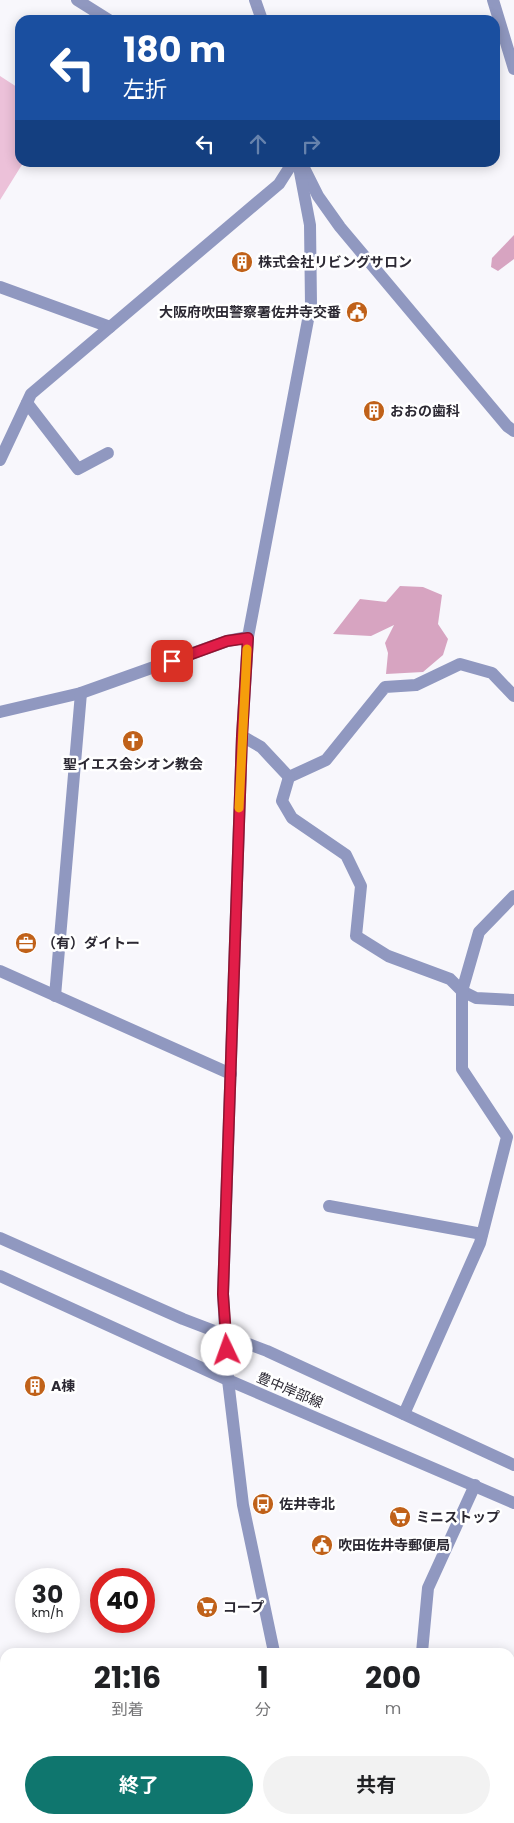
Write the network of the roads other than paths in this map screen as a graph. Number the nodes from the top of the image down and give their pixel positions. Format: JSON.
{"nodes":[{"id":1,"x":77,"y":0,"type":"edge"},
{"id":2,"x":255,"y":0,"type":"edge"},
{"id":3,"x":493,"y":0,"type":"edge"},
{"id":4,"x":100,"y":15,"type":"edge"},
{"id":5,"x":260,"y":15,"type":"edge"},
{"id":6,"x":498,"y":15,"type":"edge"},
{"id":7,"x":500,"y":23,"type":"edge"},
{"id":8,"x":514,"y":69,"type":"edge"},
{"id":9,"x":290,"y":167,"type":"edge"},
{"id":10,"x":301,"y":167,"type":"edge"},
{"id":11,"x":303,"y":167,"type":"edge"},
{"id":12,"x":0,"y":287,"type":"edge"},
{"id":13,"x":110,"y":327,"type":"junction"},
{"id":14,"x":26,"y":403,"type":"junction"},
{"id":15,"x":514,"y":431,"type":"edge"},
{"id":16,"x":108,"y":452,"type":"dead end"},
{"id":17,"x":1,"y":458,"type":"edge"},
{"id":18,"x":248,"y":638,"type":"junction"},
{"id":19,"x":81,"y":693,"type":"junction"},
{"id":20,"x":514,"y":696,"type":"edge"},
{"id":21,"x":0,"y":712,"type":"edge"},
{"id":22,"x":242,"y":736,"type":"junction"},
{"id":23,"x":289,"y":777,"type":"junction"},
{"id":24,"x":514,"y":896,"type":"edge"},
{"id":25,"x":0,"y":971,"type":"edge"},
{"id":26,"x":462,"y":991,"type":"junction"},
{"id":27,"x":55,"y":996,"type":"junction"},
{"id":28,"x":514,"y":1000,"type":"edge"},
{"id":29,"x":231,"y":1074,"type":"junction"},
{"id":30,"x":510,"y":1140,"type":"edge"},
{"id":31,"x":329,"y":1206,"type":"dead end"},
{"id":32,"x":482,"y":1234,"type":"junction"},
{"id":33,"x":0,"y":1238,"type":"edge"},
{"id":34,"x":0,"y":1276,"type":"edge"},
{"id":35,"x":226,"y":1336,"type":"junction"},
{"id":36,"x":228,"y":1380,"type":"junction"},
{"id":37,"x":404,"y":1414,"type":"junction"},
{"id":38,"x":514,"y":1465,"type":"edge"},
{"id":39,"x":475,"y":1485,"type":"junction"},
{"id":40,"x":514,"y":1503,"type":"edge"},
{"id":41,"x":273,"y":1648,"type":"edge"},
{"id":42,"x":422,"y":1648,"type":"edge"}],
"edges":[{"from":1,"to":4,"type":"street"},
{"from":2,"to":5,"type":"street"},
{"from":3,"to":6,"type":"street"},
{"from":7,"to":8,"type":"street"},
{"from":9,"to":13,"type":"street"},
{"from":10,"to":18,"type":"street"},
{"from":11,"to":15,"type":"street"},
{"from":12,"to":13,"type":"street"},
{"from":13,"to":14,"type":"street"},
{"from":14,"to":16,"type":"street"},
{"from":14,"to":17,"type":"street"},
{"from":18,"to":19,"type":"street"},
{"from":18,"to":22,"type":"street"},
{"from":19,"to":21,"type":"street"},
{"from":19,"to":27,"type":"street"},
{"from":20,"to":23,"type":"street"},
{"from":22,"to":23,"type":"street"},
{"from":22,"to":29,"type":"street"},
{"from":23,"to":26,"type":"street"},
{"from":24,"to":26,"type":"street"},
{"from":25,"to":27,"type":"street"},
{"from":26,"to":28,"type":"street"},
{"from":26,"to":30,"type":"street"},
{"from":27,"to":29,"type":"street"},
{"from":29,"to":35,"type":"street"},
{"from":30,"to":32,"type":"street"},
{"from":31,"to":32,"type":"street"},
{"from":32,"to":37,"type":"street"},
{"from":33,"to":35,"type":"street","name":"豊中岸部線"},
{"from":34,"to":36,"type":"street","name":"豊中岸部線"},
{"from":35,"to":36,"type":"street"},
{"from":35,"to":37,"type":"street","name":"豊中岸部線"},
{"from":36,"to":39,"type":"street","name":"豊中岸部線"},
{"from":36,"to":41,"type":"street"},
{"from":37,"to":38,"type":"street","name":"豊中岸部線"},
{"from":39,"to":40,"type":"street","name":"豊中岸部線"},
{"from":39,"to":42,"type":"street"}]}
